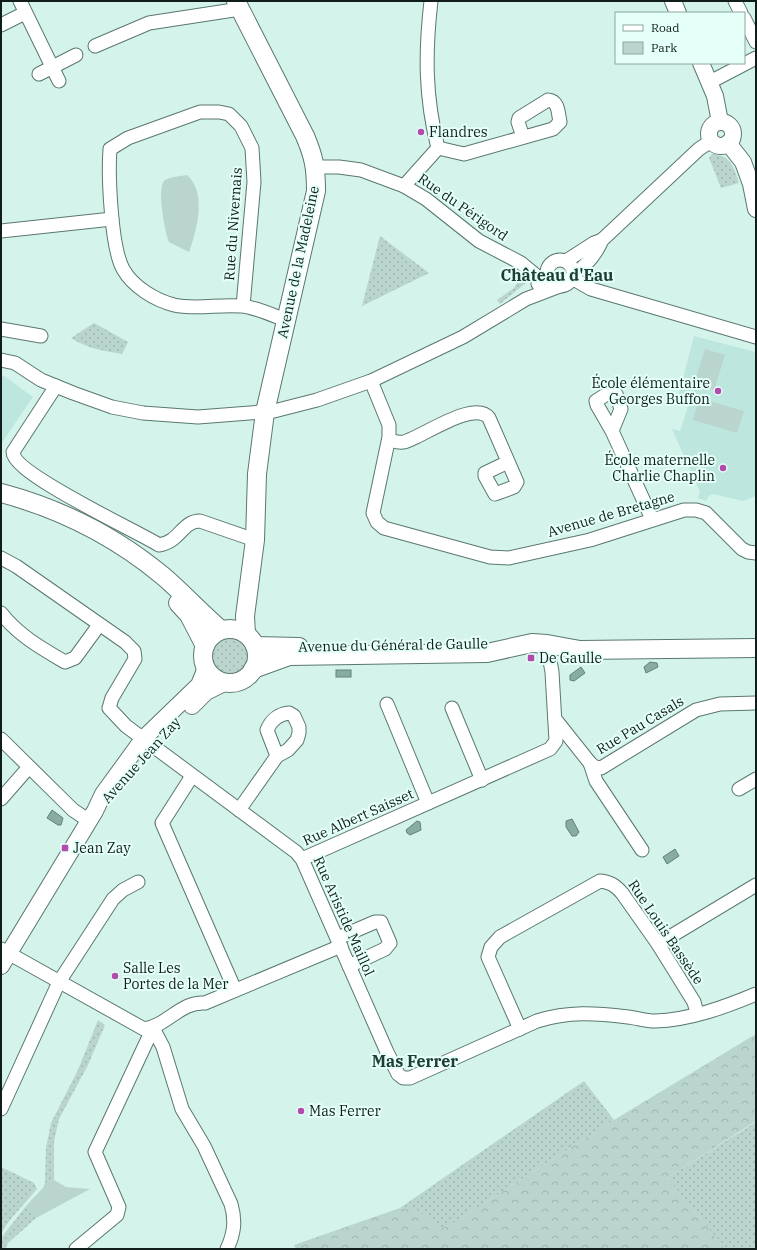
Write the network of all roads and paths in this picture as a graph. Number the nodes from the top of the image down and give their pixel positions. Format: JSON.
{"nodes":[{"id":1,"x":20,"y":1,"type":"edge"},
{"id":2,"x":432,"y":1,"type":"edge"},
{"id":3,"x":673,"y":1,"type":"edge"},
{"id":4,"x":735,"y":1,"type":"edge"},
{"id":5,"x":238,"y":5,"type":"edge"},
{"id":6,"x":678,"y":12,"type":"edge"},
{"id":7,"x":740,"y":12,"type":"edge"},
{"id":8,"x":25,"y":13,"type":"junction"},
{"id":9,"x":745,"y":20,"type":"edge"},
{"id":10,"x":1,"y":24,"type":"edge"},
{"id":11,"x":756,"y":42,"type":"edge"},
{"id":12,"x":94,"y":46,"type":"dead end"},
{"id":13,"x":76,"y":55,"type":"dead end"},
{"id":14,"x":756,"y":58,"type":"edge"},
{"id":15,"x":701,"y":64,"type":"edge"},
{"id":16,"x":744,"y":64,"type":"edge"},
{"id":17,"x":745,"y":64,"type":"edge"},
{"id":18,"x":52,"y":67,"type":"junction"},
{"id":19,"x":39,"y":74,"type":"dead end"},
{"id":20,"x":58,"y":81,"type":"dead end"},
{"id":21,"x":710,"y":82,"type":"junction"},
{"id":22,"x":720,"y":122,"type":"junction"},
{"id":23,"x":523,"y":137,"type":"dead end"},
{"id":24,"x":712,"y":142,"type":"junction"},
{"id":25,"x":728,"y":143,"type":"junction"},
{"id":26,"x":438,"y":148,"type":"junction"},
{"id":27,"x":316,"y":167,"type":"junction"},
{"id":28,"x":404,"y":186,"type":"junction"},
{"id":29,"x":756,"y":208,"type":"edge"},
{"id":30,"x":112,"y":219,"type":"junction"},
{"id":31,"x":1,"y":231,"type":"edge"},
{"id":32,"x":602,"y":240,"type":"junction"},
{"id":33,"x":559,"y":262,"type":"junction"},
{"id":34,"x":521,"y":263,"type":"junction"},
{"id":35,"x":573,"y":276,"type":"junction"},
{"id":36,"x":541,"y":280,"type":"junction"},
{"id":37,"x":560,"y":286,"type":"junction"},
{"id":38,"x":526,"y":299,"type":"junction"},
{"id":39,"x":243,"y":306,"type":"junction"},
{"id":40,"x":288,"y":320,"type":"junction"},
{"id":41,"x":1,"y":329,"type":"edge"},
{"id":42,"x":41,"y":336,"type":"dead end"},
{"id":43,"x":756,"y":337,"type":"edge"},
{"id":44,"x":1,"y":360,"type":"edge"},
{"id":45,"x":371,"y":381,"type":"junction"},
{"id":46,"x":56,"y":386,"type":"junction"},
{"id":47,"x":265,"y":412,"type":"junction"},
{"id":48,"x":612,"y":431,"type":"dead end"},
{"id":49,"x":389,"y":440,"type":"junction"},
{"id":50,"x":508,"y":462,"type":"dead end"},
{"id":51,"x":1,"y":493,"type":"edge"},
{"id":52,"x":1,"y":502,"type":"edge"},
{"id":53,"x":652,"y":519,"type":"junction"},
{"id":54,"x":255,"y":540,"type":"junction"},
{"id":55,"x":756,"y":553,"type":"edge"},
{"id":56,"x":1,"y":558,"type":"edge"},
{"id":57,"x":247,"y":592,"type":"junction"},
{"id":58,"x":1,"y":613,"type":"edge"},
{"id":59,"x":99,"y":625,"type":"junction"},
{"id":60,"x":224,"y":630,"type":"junction"},
{"id":61,"x":756,"y":639,"type":"edge"},
{"id":62,"x":250,"y":640,"type":"junction"},
{"id":63,"x":556,"y":642,"type":"junction"},
{"id":64,"x":205,"y":646,"type":"junction"},
{"id":65,"x":756,"y":648,"type":"edge"},
{"id":66,"x":206,"y":668,"type":"junction"},
{"id":67,"x":253,"y":669,"type":"junction"},
{"id":68,"x":552,"y":672,"type":"junction"},
{"id":69,"x":226,"y":682,"type":"junction"},
{"id":70,"x":756,"y":703,"type":"edge"},
{"id":71,"x":387,"y":704,"type":"dead end"},
{"id":72,"x":452,"y":708,"type":"dead end"},
{"id":73,"x":555,"y":719,"type":"junction"},
{"id":74,"x":1,"y":739,"type":"edge"},
{"id":75,"x":147,"y":742,"type":"junction"},
{"id":76,"x":277,"y":756,"type":"dead end"},
{"id":77,"x":590,"y":763,"type":"junction"},
{"id":78,"x":29,"y":767,"type":"junction"},
{"id":79,"x":192,"y":776,"type":"junction"},
{"id":80,"x":756,"y":779,"type":"edge"},
{"id":81,"x":482,"y":780,"type":"junction"},
{"id":82,"x":739,"y":789,"type":"dead end"},
{"id":83,"x":1,"y":798,"type":"edge"},
{"id":84,"x":428,"y":803,"type":"junction"},
{"id":85,"x":239,"y":810,"type":"junction"},
{"id":86,"x":92,"y":816,"type":"junction"},
{"id":87,"x":642,"y":850,"type":"dead end"},
{"id":88,"x":302,"y":859,"type":"junction"},
{"id":89,"x":138,"y":882,"type":"dead end"},
{"id":90,"x":756,"y":885,"type":"edge"},
{"id":91,"x":339,"y":942,"type":"junction"},
{"id":92,"x":658,"y":944,"type":"junction"},
{"id":93,"x":3,"y":956,"type":"edge"},
{"id":94,"x":349,"y":966,"type":"junction"},
{"id":95,"x":59,"y":982,"type":"junction"},
{"id":96,"x":235,"y":990,"type":"junction"},
{"id":97,"x":756,"y":994,"type":"edge"},
{"id":98,"x":697,"y":1014,"type":"junction"},
{"id":99,"x":153,"y":1028,"type":"junction"},
{"id":100,"x":520,"y":1029,"type":"junction"},
{"id":101,"x":1,"y":1110,"type":"edge"},
{"id":102,"x":76,"y":1249,"type":"edge"},
{"id":103,"x":227,"y":1249,"type":"edge"}],
"edges":[{"from":1,"to":8,"type":"street"},
{"from":2,"to":26,"type":"street"},
{"from":3,"to":6,"type":"street"},
{"from":4,"to":7,"type":"street"},
{"from":5,"to":12,"type":"street"},
{"from":5,"to":27,"type":"main road","name":"Avenue de la Madeleine"},
{"from":8,"to":10,"type":"street"},
{"from":8,"to":18,"type":"street"},
{"from":9,"to":11,"type":"street"},
{"from":13,"to":18,"type":"street"},
{"from":14,"to":17,"type":"street"},
{"from":15,"to":21,"type":"street"},
{"from":16,"to":21,"type":"street"},
{"from":18,"to":19,"type":"street"},
{"from":18,"to":20,"type":"street"},
{"from":21,"to":22,"type":"street"},
{"from":22,"to":24,"type":"street"},
{"from":22,"to":25,"type":"street"},
{"from":23,"to":26,"type":"street"},
{"from":24,"to":25,"type":"street"},
{"from":24,"to":32,"type":"street"},
{"from":25,"to":29,"type":"street"},
{"from":26,"to":28,"type":"street"},
{"from":27,"to":28,"type":"street","name":"Rue du Périgord"},
{"from":27,"to":40,"type":"main road","name":"Avenue de la Madeleine"},
{"from":28,"to":34,"type":"street","name":"Rue du Périgord"},
{"from":30,"to":31,"type":"street"},
{"from":30,"to":39,"type":"street"},
{"from":30,"to":39,"type":"street","name":"Rue du Nivernais"},
{"from":32,"to":33,"type":"street"},
{"from":32,"to":35,"type":"street"},
{"from":33,"to":34,"type":"street","name":"Rue du Périgord"},
{"from":33,"to":35,"type":"street"},
{"from":33,"to":36,"type":"street"},
{"from":34,"to":36,"type":"street","name":"Rue du Périgord"},
{"from":35,"to":37,"type":"street"},
{"from":35,"to":43,"type":"street"},
{"from":36,"to":37,"type":"street","name":"Rue du Périgord"},
{"from":36,"to":38,"type":"street"},
{"from":37,"to":38,"type":"street"},
{"from":38,"to":45,"type":"street"},
{"from":39,"to":40,"type":"street"},
{"from":40,"to":47,"type":"main road","name":"Avenue de la Madeleine"},
{"from":41,"to":42,"type":"street"},
{"from":44,"to":46,"type":"street"},
{"from":45,"to":47,"type":"street"},
{"from":45,"to":49,"type":"street"},
{"from":46,"to":47,"type":"street"},
{"from":46,"to":54,"type":"street"},
{"from":47,"to":54,"type":"main road","name":"Avenue de la Madeleine"},
{"from":48,"to":53,"type":"street"},
{"from":49,"to":50,"type":"street"},
{"from":49,"to":53,"type":"street","name":"Avenue de Bretagne"},
{"from":51,"to":60,"type":"main road"},
{"from":52,"to":64,"type":"main road"},
{"from":53,"to":55,"type":"street","name":"Avenue de Bretagne"},
{"from":54,"to":57,"type":"main road"},
{"from":56,"to":59,"type":"street"},
{"from":57,"to":60,"type":"main road"},
{"from":57,"to":62,"type":"main road"},
{"from":58,"to":59,"type":"street"},
{"from":59,"to":75,"type":"street","name":"Rue Aristide Maillol"},
{"from":60,"to":62,"type":"main road"},
{"from":60,"to":64,"type":"main road"},
{"from":61,"to":63,"type":"main road","name":"Avenue du Général de Gaulle"},
{"from":62,"to":63,"type":"main road","name":"Avenue du Général de Gaulle"},
{"from":62,"to":67,"type":"main road"},
{"from":63,"to":65,"type":"main road","name":"Avenue du Général de Gaulle"},
{"from":63,"to":67,"type":"main road","name":"Avenue du Général de Gaulle"},
{"from":63,"to":68,"type":"street","name":"Rue Albert Saisset"},
{"from":63,"to":68,"type":"street"},
{"from":64,"to":66,"type":"main road"},
{"from":66,"to":69,"type":"main road"},
{"from":66,"to":75,"type":"street","name":"Avenue Jean Zay"},
{"from":67,"to":69,"type":"main road"},
{"from":68,"to":73,"type":"street","name":"Rue Albert Saisset"},
{"from":69,"to":75,"type":"street","name":"Avenue Jean Zay"},
{"from":70,"to":77,"type":"street","name":"Rue Pau Casals"},
{"from":71,"to":84,"type":"street","name":"Rue Albert Saisset"},
{"from":72,"to":81,"type":"street"},
{"from":73,"to":77,"type":"street"},
{"from":73,"to":81,"type":"street","name":"Rue Albert Saisset"},
{"from":74,"to":78,"type":"street"},
{"from":75,"to":79,"type":"street","name":"Rue Aristide Maillol"},
{"from":75,"to":86,"type":"street","name":"Avenue Jean Zay"},
{"from":76,"to":85,"type":"street"},
{"from":77,"to":87,"type":"street"},
{"from":78,"to":83,"type":"street"},
{"from":78,"to":86,"type":"street"},
{"from":79,"to":85,"type":"street","name":"Rue Aristide Maillol"},
{"from":79,"to":96,"type":"street"},
{"from":80,"to":82,"type":"street"},
{"from":81,"to":84,"type":"street","name":"Rue Albert Saisset"},
{"from":84,"to":88,"type":"street","name":"Rue Albert Saisset"},
{"from":85,"to":88,"type":"street","name":"Rue Aristide Maillol"},
{"from":86,"to":93,"type":"street","name":"Avenue Jean Zay"},
{"from":88,"to":91,"type":"street","name":"Rue Aristide Maillol"},
{"from":89,"to":95,"type":"street"},
{"from":90,"to":92,"type":"street"},
{"from":91,"to":94,"type":"street","name":"Rue Aristide Maillol"},
{"from":91,"to":94,"type":"street"},
{"from":91,"to":96,"type":"street"},
{"from":92,"to":98,"type":"street","name":"Rue Louis Bassède"},
{"from":92,"to":100,"type":"street","name":"Rue Louis Bassède"},
{"from":93,"to":95,"type":"street"},
{"from":94,"to":100,"type":"street","name":"Rue Aristide Maillol"},
{"from":95,"to":99,"type":"street"},
{"from":95,"to":101,"type":"street"},
{"from":96,"to":99,"type":"street"},
{"from":97,"to":98,"type":"street"},
{"from":98,"to":100,"type":"street"},
{"from":99,"to":102,"type":"street"},
{"from":99,"to":103,"type":"street"}]}
